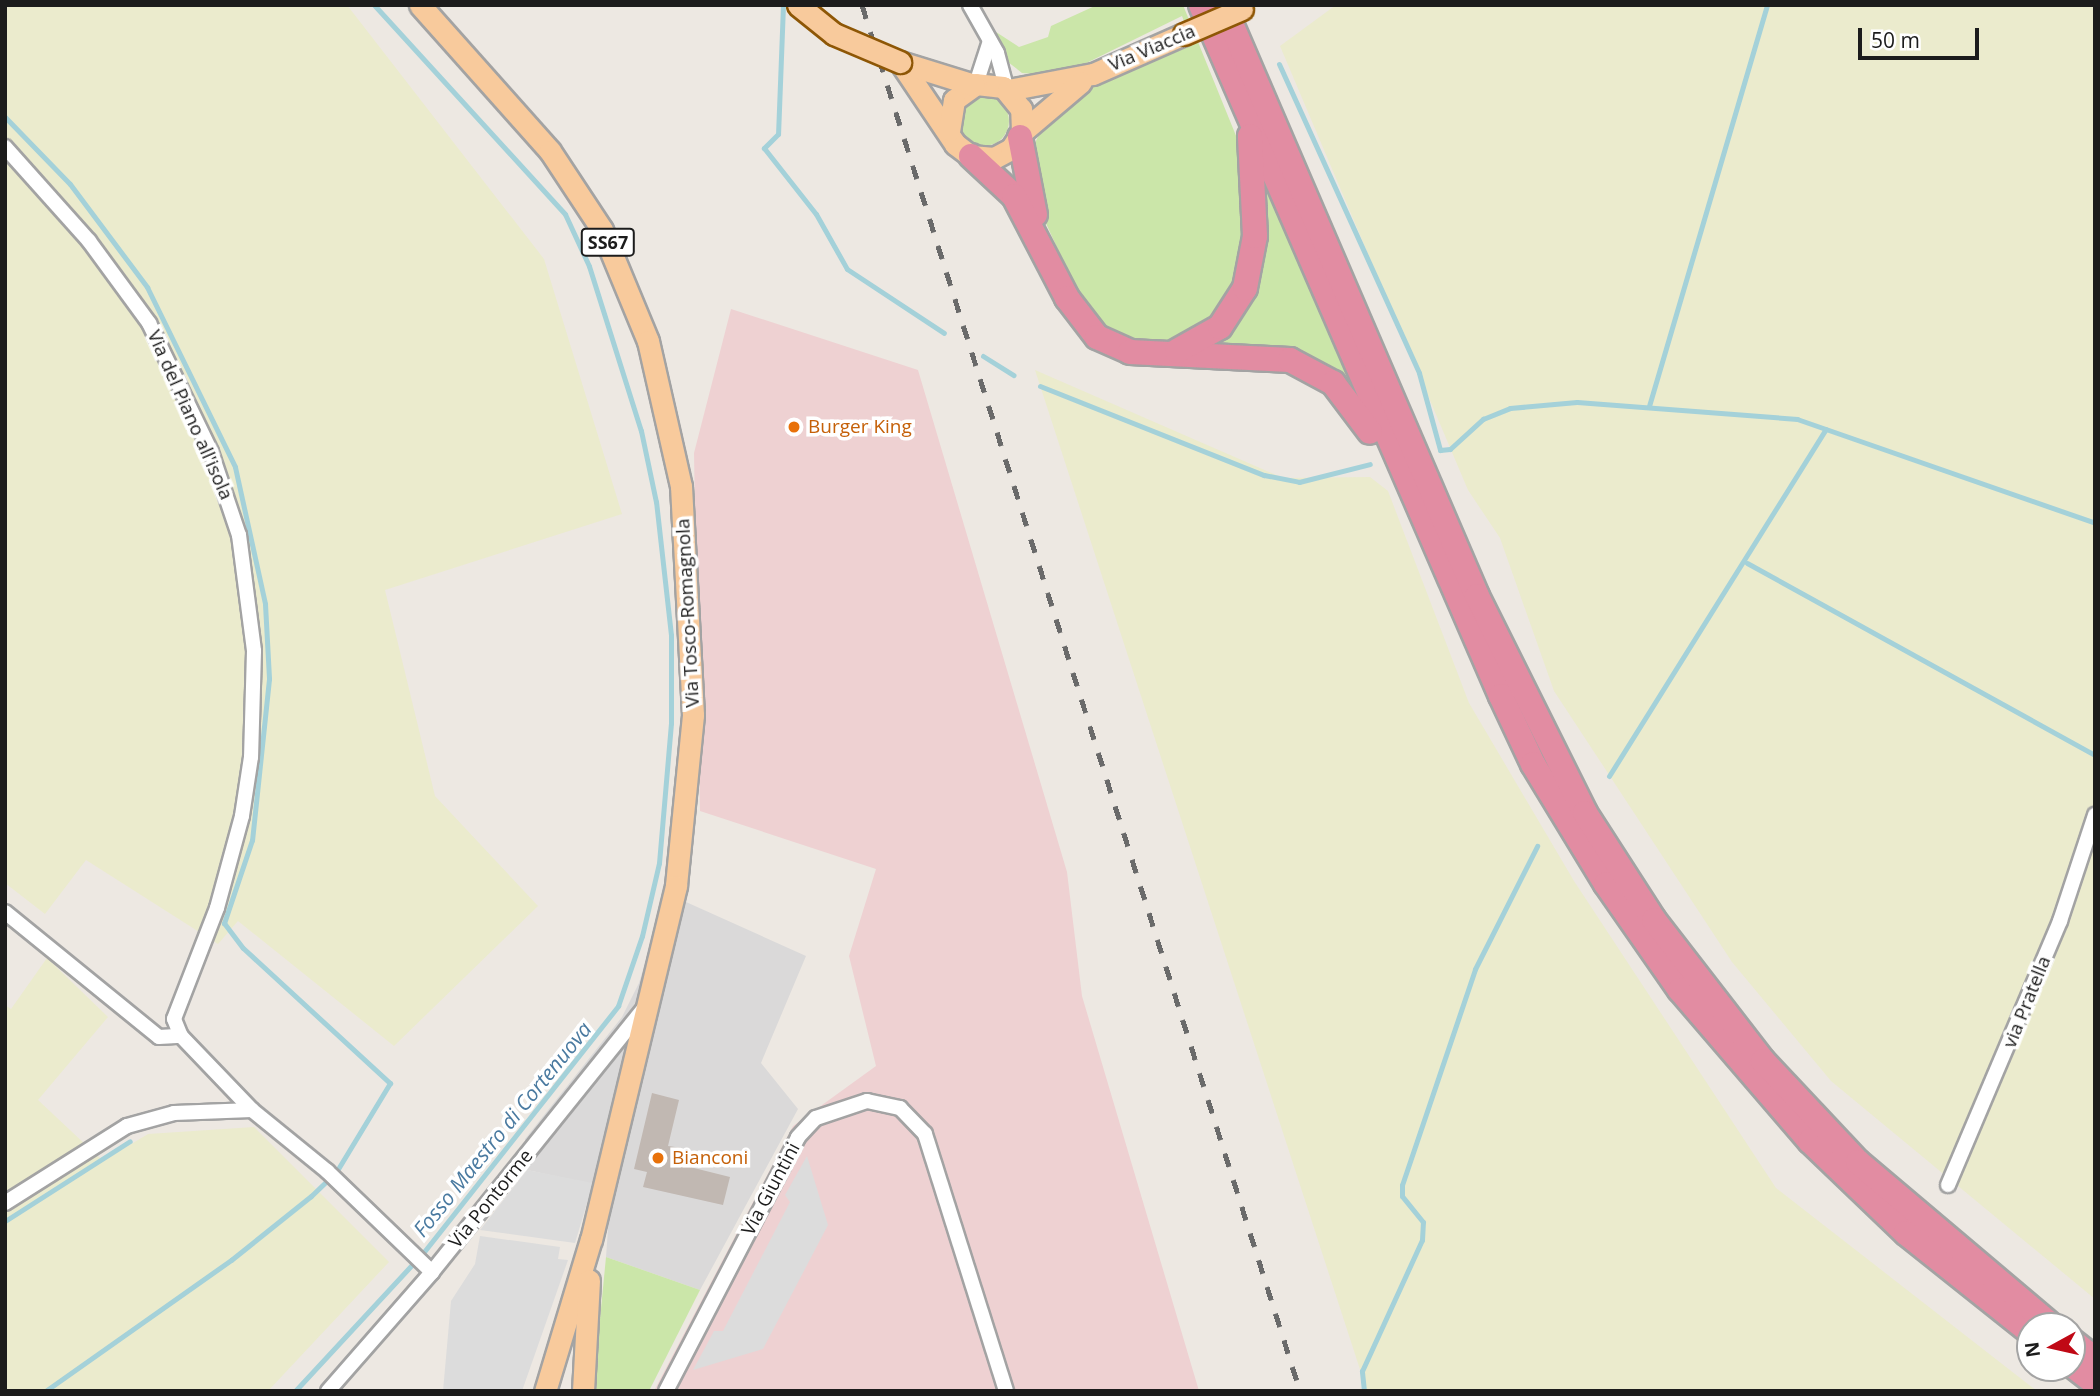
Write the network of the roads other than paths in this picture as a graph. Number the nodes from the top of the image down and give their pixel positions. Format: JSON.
{"nodes":[{"id":1,"x":420,"y":5,"type":"edge"},
{"id":2,"x":438,"y":5,"type":"edge"},
{"id":3,"x":798,"y":5,"type":"edge"},
{"id":4,"x":970,"y":5,"type":"edge"},
{"id":5,"x":1201,"y":5,"type":"edge"},
{"id":6,"x":1238,"y":7,"type":"edge"},
{"id":7,"x":990,"y":40,"type":"junction"},
{"id":8,"x":450,"y":44,"type":"junction"},
{"id":9,"x":900,"y":62,"type":"junction"},
{"id":10,"x":1093,"y":74,"type":"junction"},
{"id":11,"x":975,"y":84,"type":"junction"},
{"id":12,"x":1007,"y":90,"type":"junction"},
{"id":13,"x":1248,"y":115,"type":"junction"},
{"id":14,"x":948,"y":130,"type":"junction"},
{"id":15,"x":1021,"y":135,"type":"junction"},
{"id":16,"x":5,"y":147,"type":"edge"},
{"id":17,"x":971,"y":156,"type":"junction"},
{"id":18,"x":1047,"y":253,"type":"junction"},
{"id":19,"x":1170,"y":354,"type":"junction"},
{"id":20,"x":1412,"y":497,"type":"junction"},
{"id":21,"x":2095,"y":815,"type":"edge"},
{"id":22,"x":5,"y":912,"type":"edge"},
{"id":23,"x":648,"y":1003,"type":"junction"},
{"id":24,"x":181,"y":1036,"type":"junction"},
{"id":25,"x":251,"y":1110,"type":"junction"},
{"id":26,"x":1948,"y":1185,"type":"dead end"},
{"id":27,"x":5,"y":1203,"type":"edge"},
{"id":28,"x":591,"y":1239,"type":"junction"},
{"id":29,"x":428,"y":1268,"type":"junction"},
{"id":30,"x":2035,"y":1312,"type":"edge"},
{"id":31,"x":2016,"y":1321,"type":"edge"},
{"id":32,"x":328,"y":1391,"type":"edge"},
{"id":33,"x":545,"y":1391,"type":"edge"},
{"id":34,"x":583,"y":1391,"type":"edge"},
{"id":35,"x":666,"y":1391,"type":"edge"},
{"id":36,"x":1006,"y":1391,"type":"edge"}],
"edges":[{"from":1,"to":8,"type":"main road","name":"Via Tosco-Romagnola","number":"SS67"},
{"from":2,"to":8,"type":"main road","name":"Via Tosco-Romagnola","number":"SS67"},
{"from":3,"to":9,"type":"main road","bridge":true},
{"from":4,"to":7,"type":"street"},
{"from":5,"to":13,"type":"highway"},
{"from":6,"to":10,"type":"main road","name":"Via Viaccia","bridge":true},
{"from":6,"to":30,"type":"highway"},
{"from":7,"to":11,"type":"street"},
{"from":7,"to":12,"type":"street"},
{"from":8,"to":23,"type":"main road","name":"Via Tosco-Romagnola","number":"SS67"},
{"from":9,"to":11,"type":"main road"},
{"from":9,"to":14,"type":"main road"},
{"from":10,"to":12,"type":"main road"},
{"from":10,"to":15,"type":"main road"},
{"from":11,"to":12,"type":"main road"},
{"from":11,"to":14,"type":"main road"},
{"from":12,"to":15,"type":"main road"},
{"from":13,"to":19,"type":"highway"},
{"from":13,"to":20,"type":"highway"},
{"from":14,"to":17,"type":"main road"},
{"from":15,"to":17,"type":"main road"},
{"from":15,"to":18,"type":"highway"},
{"from":16,"to":24,"type":"street","name":"Via del Piano all'isola"},
{"from":17,"to":18,"type":"highway"},
{"from":18,"to":19,"type":"highway"},
{"from":19,"to":20,"type":"highway"},
{"from":20,"to":31,"type":"highway"},
{"from":21,"to":26,"type":"street","name":"via Pratella"},
{"from":22,"to":24,"type":"street"},
{"from":23,"to":28,"type":"main road","name":"Via Tosco-Romagnola"},
{"from":23,"to":29,"type":"street","name":"Via Pontorme"},
{"from":24,"to":25,"type":"street"},
{"from":25,"to":27,"type":"street"},
{"from":25,"to":29,"type":"street"},
{"from":28,"to":33,"type":"main road"},
{"from":28,"to":34,"type":"main road"},
{"from":29,"to":32,"type":"street","name":"Via Pontorme"},
{"from":35,"to":36,"type":"street","name":"Via Giuntini"}]}
